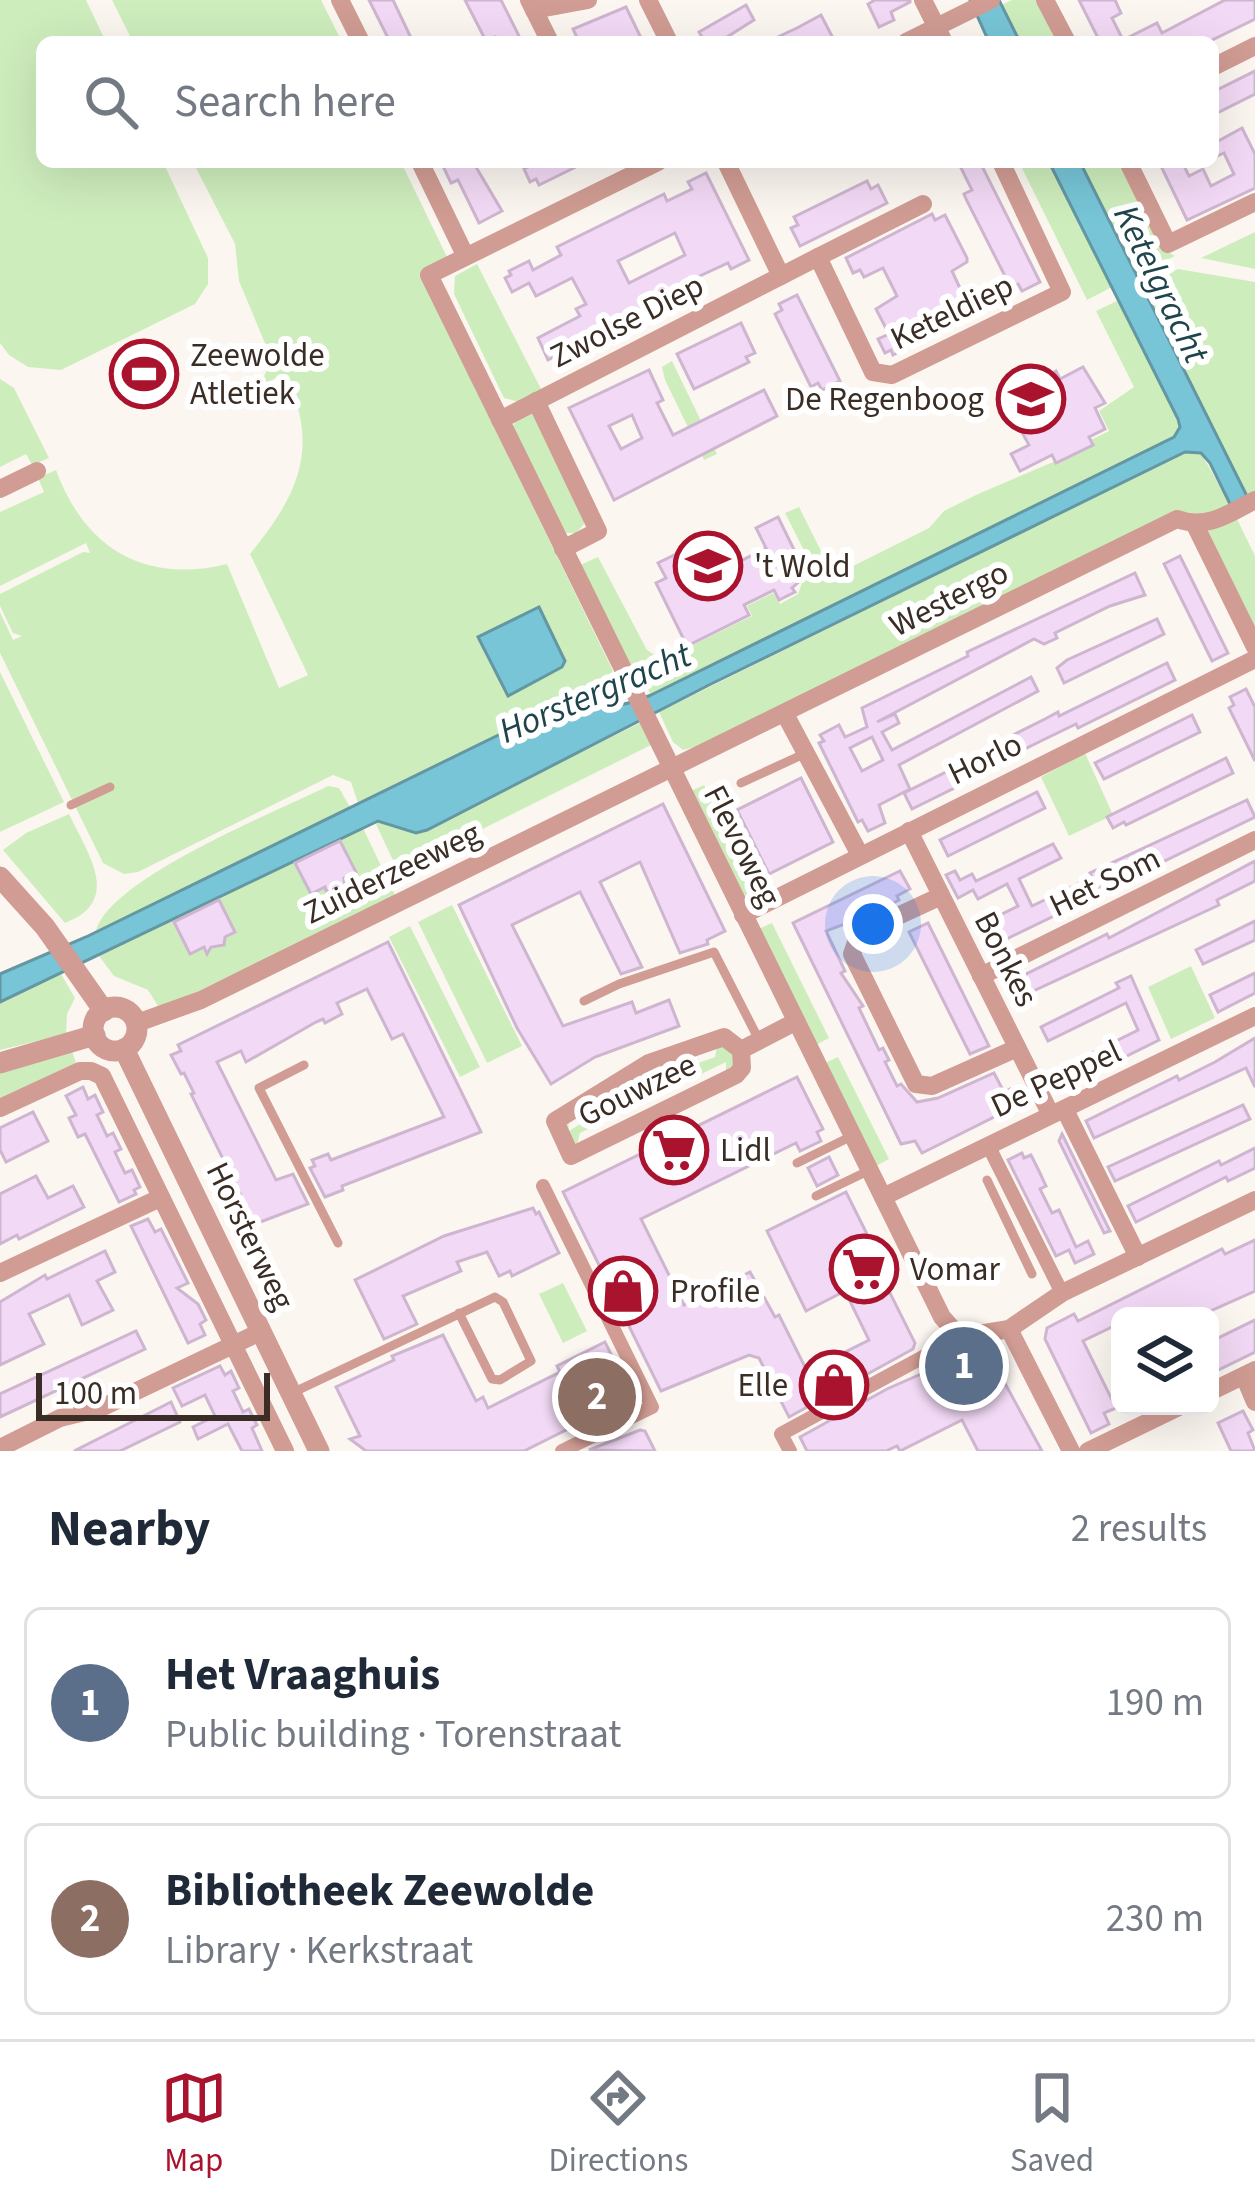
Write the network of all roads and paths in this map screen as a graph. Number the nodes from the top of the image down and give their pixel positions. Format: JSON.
{"nodes":[{"id":1,"x":340,"y":0,"type":"edge"},
{"id":2,"x":588,"y":0,"type":"edge"},
{"id":3,"x":648,"y":0,"type":"edge"},
{"id":4,"x":923,"y":0,"type":"edge"},
{"id":5,"x":991,"y":0,"type":"edge"},
{"id":6,"x":1045,"y":0,"type":"edge"},
{"id":7,"x":532,"y":5,"type":"edge"},
{"id":8,"x":940,"y":34,"type":"edge"},
{"id":9,"x":359,"y":36,"type":"edge"},
{"id":10,"x":547,"y":36,"type":"edge"},
{"id":11,"x":666,"y":36,"type":"edge"},
{"id":12,"x":1064,"y":36,"type":"edge"},
{"id":13,"x":1255,"y":46,"type":"edge"},
{"id":14,"x":1219,"y":65,"type":"edge"},
{"id":15,"x":423,"y":168,"type":"edge"},
{"id":16,"x":646,"y":168,"type":"edge"},
{"id":17,"x":729,"y":168,"type":"edge"},
{"id":18,"x":1004,"y":168,"type":"edge"},
{"id":19,"x":1131,"y":168,"type":"edge"},
{"id":20,"x":1255,"y":202,"type":"edge"},
{"id":21,"x":923,"y":204,"type":"dead end"},
{"id":22,"x":465,"y":255,"type":"junction"},
{"id":23,"x":818,"y":257,"type":"junction"},
{"id":24,"x":781,"y":276,"type":"junction"},
{"id":25,"x":1062,"y":292,"type":"junction"},
{"id":26,"x":1072,"y":313,"type":"dead end"},
{"id":27,"x":536,"y":401,"type":"junction"},
{"id":28,"x":500,"y":420,"type":"junction"},
{"id":29,"x":37,"y":471,"type":"dead end"},
{"id":30,"x":0,"y":489,"type":"edge"},
{"id":31,"x":1255,"y":500,"type":"edge"},
{"id":32,"x":1195,"y":525,"type":"junction"},
{"id":33,"x":563,"y":548,"type":"junction"},
{"id":34,"x":1255,"y":647,"type":"edge"},
{"id":35,"x":1255,"y":659,"type":"edge"},
{"id":36,"x":785,"y":714,"type":"junction"},
{"id":37,"x":806,"y":753,"type":"junction"},
{"id":38,"x":670,"y":768,"type":"junction"},
{"id":39,"x":741,"y":783,"type":"dead end"},
{"id":40,"x":110,"y":787,"type":"dead end"},
{"id":41,"x":71,"y":805,"type":"dead end"},
{"id":42,"x":909,"y":831,"type":"junction"},
{"id":43,"x":1255,"y":840,"type":"edge"},
{"id":44,"x":860,"y":855,"type":"junction"},
{"id":45,"x":0,"y":877,"type":"edge"},
{"id":46,"x":941,"y":896,"type":"junction"},
{"id":47,"x":743,"y":914,"type":"junction"},
{"id":48,"x":981,"y":976,"type":"junction"},
{"id":49,"x":584,"y":1000,"type":"dead end"},
{"id":50,"x":104,"y":1011,"type":"junction"},
{"id":51,"x":1255,"y":1016,"type":"edge"},
{"id":52,"x":796,"y":1022,"type":"junction"},
{"id":53,"x":137,"y":1023,"type":"junction"},
{"id":54,"x":94,"y":1035,"type":"junction"},
{"id":55,"x":750,"y":1045,"type":"junction"},
{"id":56,"x":124,"y":1048,"type":"junction"},
{"id":57,"x":1017,"y":1048,"type":"junction"},
{"id":58,"x":0,"y":1064,"type":"edge"},
{"id":59,"x":304,"y":1065,"type":"dead end"},
{"id":60,"x":0,"y":1108,"type":"edge"},
{"id":61,"x":1058,"y":1111,"type":"junction"},
{"id":62,"x":853,"y":1136,"type":"junction"},
{"id":63,"x":988,"y":1144,"type":"junction"},
{"id":64,"x":797,"y":1163,"type":"dead end"},
{"id":65,"x":870,"y":1170,"type":"junction"},
{"id":66,"x":986,"y":1180,"type":"dead end"},
{"id":67,"x":543,"y":1186,"type":"dead end"},
{"id":68,"x":816,"y":1196,"type":"dead end"},
{"id":69,"x":883,"y":1197,"type":"junction"},
{"id":70,"x":160,"y":1198,"type":"junction"},
{"id":71,"x":1255,"y":1200,"type":"edge"},
{"id":72,"x":338,"y":1243,"type":"dead end"},
{"id":73,"x":1138,"y":1257,"type":"junction"},
{"id":74,"x":0,"y":1273,"type":"edge"},
{"id":75,"x":1032,"y":1274,"type":"dead end"},
{"id":76,"x":1055,"y":1297,"type":"junction"},
{"id":77,"x":459,"y":1313,"type":"junction"},
{"id":78,"x":1009,"y":1329,"type":"junction"},
{"id":79,"x":260,"y":1332,"type":"junction"},
{"id":80,"x":960,"y":1337,"type":"junction"},
{"id":81,"x":232,"y":1345,"type":"junction"},
{"id":82,"x":1249,"y":1373,"type":"edge"},
{"id":83,"x":1219,"y":1388,"type":"edge"},
{"id":84,"x":292,"y":1393,"type":"junction"},
{"id":85,"x":1255,"y":1402,"type":"edge"},
{"id":86,"x":1162,"y":1415,"type":"edge"},
{"id":87,"x":0,"y":1448,"type":"edge"},
{"id":88,"x":285,"y":1451,"type":"edge"},
{"id":89,"x":320,"y":1451,"type":"edge"},
{"id":90,"x":562,"y":1451,"type":"edge"},
{"id":91,"x":790,"y":1451,"type":"edge"},
{"id":92,"x":1071,"y":1451,"type":"edge"},
{"id":93,"x":1088,"y":1451,"type":"edge"}],
"edges":[{"from":1,"to":9,"type":"street"},
{"from":2,"to":7,"type":"street"},
{"from":3,"to":11,"type":"street"},
{"from":4,"to":8,"type":"street"},
{"from":5,"to":8,"type":"street"},
{"from":6,"to":12,"type":"street"},
{"from":7,"to":10,"type":"street"},
{"from":13,"to":14,"type":"street"},
{"from":15,"to":22,"type":"street"},
{"from":16,"to":22,"type":"street"},
{"from":17,"to":24,"type":"street"},
{"from":18,"to":25,"type":"street","name":"Keteldiep"},
{"from":19,"to":20,"type":"street"},
{"from":21,"to":23,"type":"street"},
{"from":22,"to":28,"type":"street","name":"Flevoweg"},
{"from":23,"to":24,"type":"street"},
{"from":23,"to":25,"type":"street","name":"Keteldiep"},
{"from":24,"to":27,"type":"street","name":"Zwolse Diep"},
{"from":25,"to":26,"type":"street","name":"Keteldiep"},
{"from":27,"to":28,"type":"street","name":"Zwolse Diep"},
{"from":27,"to":33,"type":"street"},
{"from":28,"to":33,"type":"street","name":"Flevoweg"},
{"from":29,"to":30,"type":"street"},
{"from":31,"to":32,"type":"street","name":"Westergo"},
{"from":32,"to":34,"type":"street"},
{"from":32,"to":36,"type":"street","name":"Westergo"},
{"from":33,"to":38,"type":"street","name":"Flevoweg"},
{"from":35,"to":42,"type":"street","name":"Horlo"},
{"from":36,"to":37,"type":"street"},
{"from":36,"to":38,"type":"street","name":"Westergo"},
{"from":37,"to":39,"type":"lane"},
{"from":37,"to":44,"type":"street"},
{"from":38,"to":47,"type":"street","name":"Flevoweg"},
{"from":38,"to":53,"type":"street","name":"Zuiderzeeweg"},
{"from":40,"to":41,"type":"lane"},
{"from":42,"to":44,"type":"street","name":"Horlo"},
{"from":42,"to":46,"type":"street","name":"Bonkes"},
{"from":43,"to":48,"type":"street","name":"Het Som"},
{"from":44,"to":47,"type":"street","name":"Horlo"},
{"from":45,"to":50,"type":"street"},
{"from":46,"to":48,"type":"street","name":"Bonkes"},
{"from":46,"to":57,"type":"street"},
{"from":47,"to":52,"type":"street","name":"Flevoweg"},
{"from":48,"to":57,"type":"street","name":"Bonkes"},
{"from":49,"to":55,"type":"lane"},
{"from":50,"to":53,"type":"street"},
{"from":50,"to":54,"type":"street"},
{"from":51,"to":61,"type":"street","name":"De Peppel"},
{"from":52,"to":55,"type":"street","name":"Gouwzee"},
{"from":52,"to":62,"type":"street","name":"Flevoweg"},
{"from":53,"to":56,"type":"street"},
{"from":54,"to":56,"type":"street"},
{"from":54,"to":58,"type":"street"},
{"from":55,"to":55,"type":"street","name":"Gouwzee"},
{"from":56,"to":79,"type":"street","name":"Horsterweg"},
{"from":57,"to":61,"type":"street","name":"Bonkes"},
{"from":59,"to":72,"type":"lane"},
{"from":60,"to":70,"type":"street"},
{"from":61,"to":63,"type":"street","name":"De Peppel"},
{"from":61,"to":73,"type":"street","name":"Bonkes"},
{"from":62,"to":64,"type":"lane"},
{"from":62,"to":65,"type":"street","name":"Flevoweg"},
{"from":63,"to":69,"type":"street","name":"De Peppel"},
{"from":63,"to":76,"type":"street"},
{"from":65,"to":68,"type":"lane"},
{"from":65,"to":69,"type":"street","name":"Flevoweg"},
{"from":66,"to":75,"type":"lane"},
{"from":67,"to":90,"type":"street"},
{"from":69,"to":80,"type":"street","name":"Flevoweg"},
{"from":70,"to":74,"type":"street"},
{"from":70,"to":81,"type":"street"},
{"from":71,"to":73,"type":"street"},
{"from":73,"to":76,"type":"street"},
{"from":76,"to":78,"type":"street"},
{"from":77,"to":77,"type":"lane"},
{"from":77,"to":84,"type":"lane"},
{"from":78,"to":80,"type":"street"},
{"from":78,"to":92,"type":"street"},
{"from":79,"to":81,"type":"street"},
{"from":79,"to":84,"type":"street","name":"Horsterweg"},
{"from":80,"to":91,"type":"street"},
{"from":81,"to":87,"type":"street"},
{"from":81,"to":88,"type":"street"},
{"from":82,"to":83,"type":"street"},
{"from":82,"to":85,"type":"street"},
{"from":84,"to":89,"type":"street","name":"Horsterweg"},
{"from":86,"to":93,"type":"street"}]}
